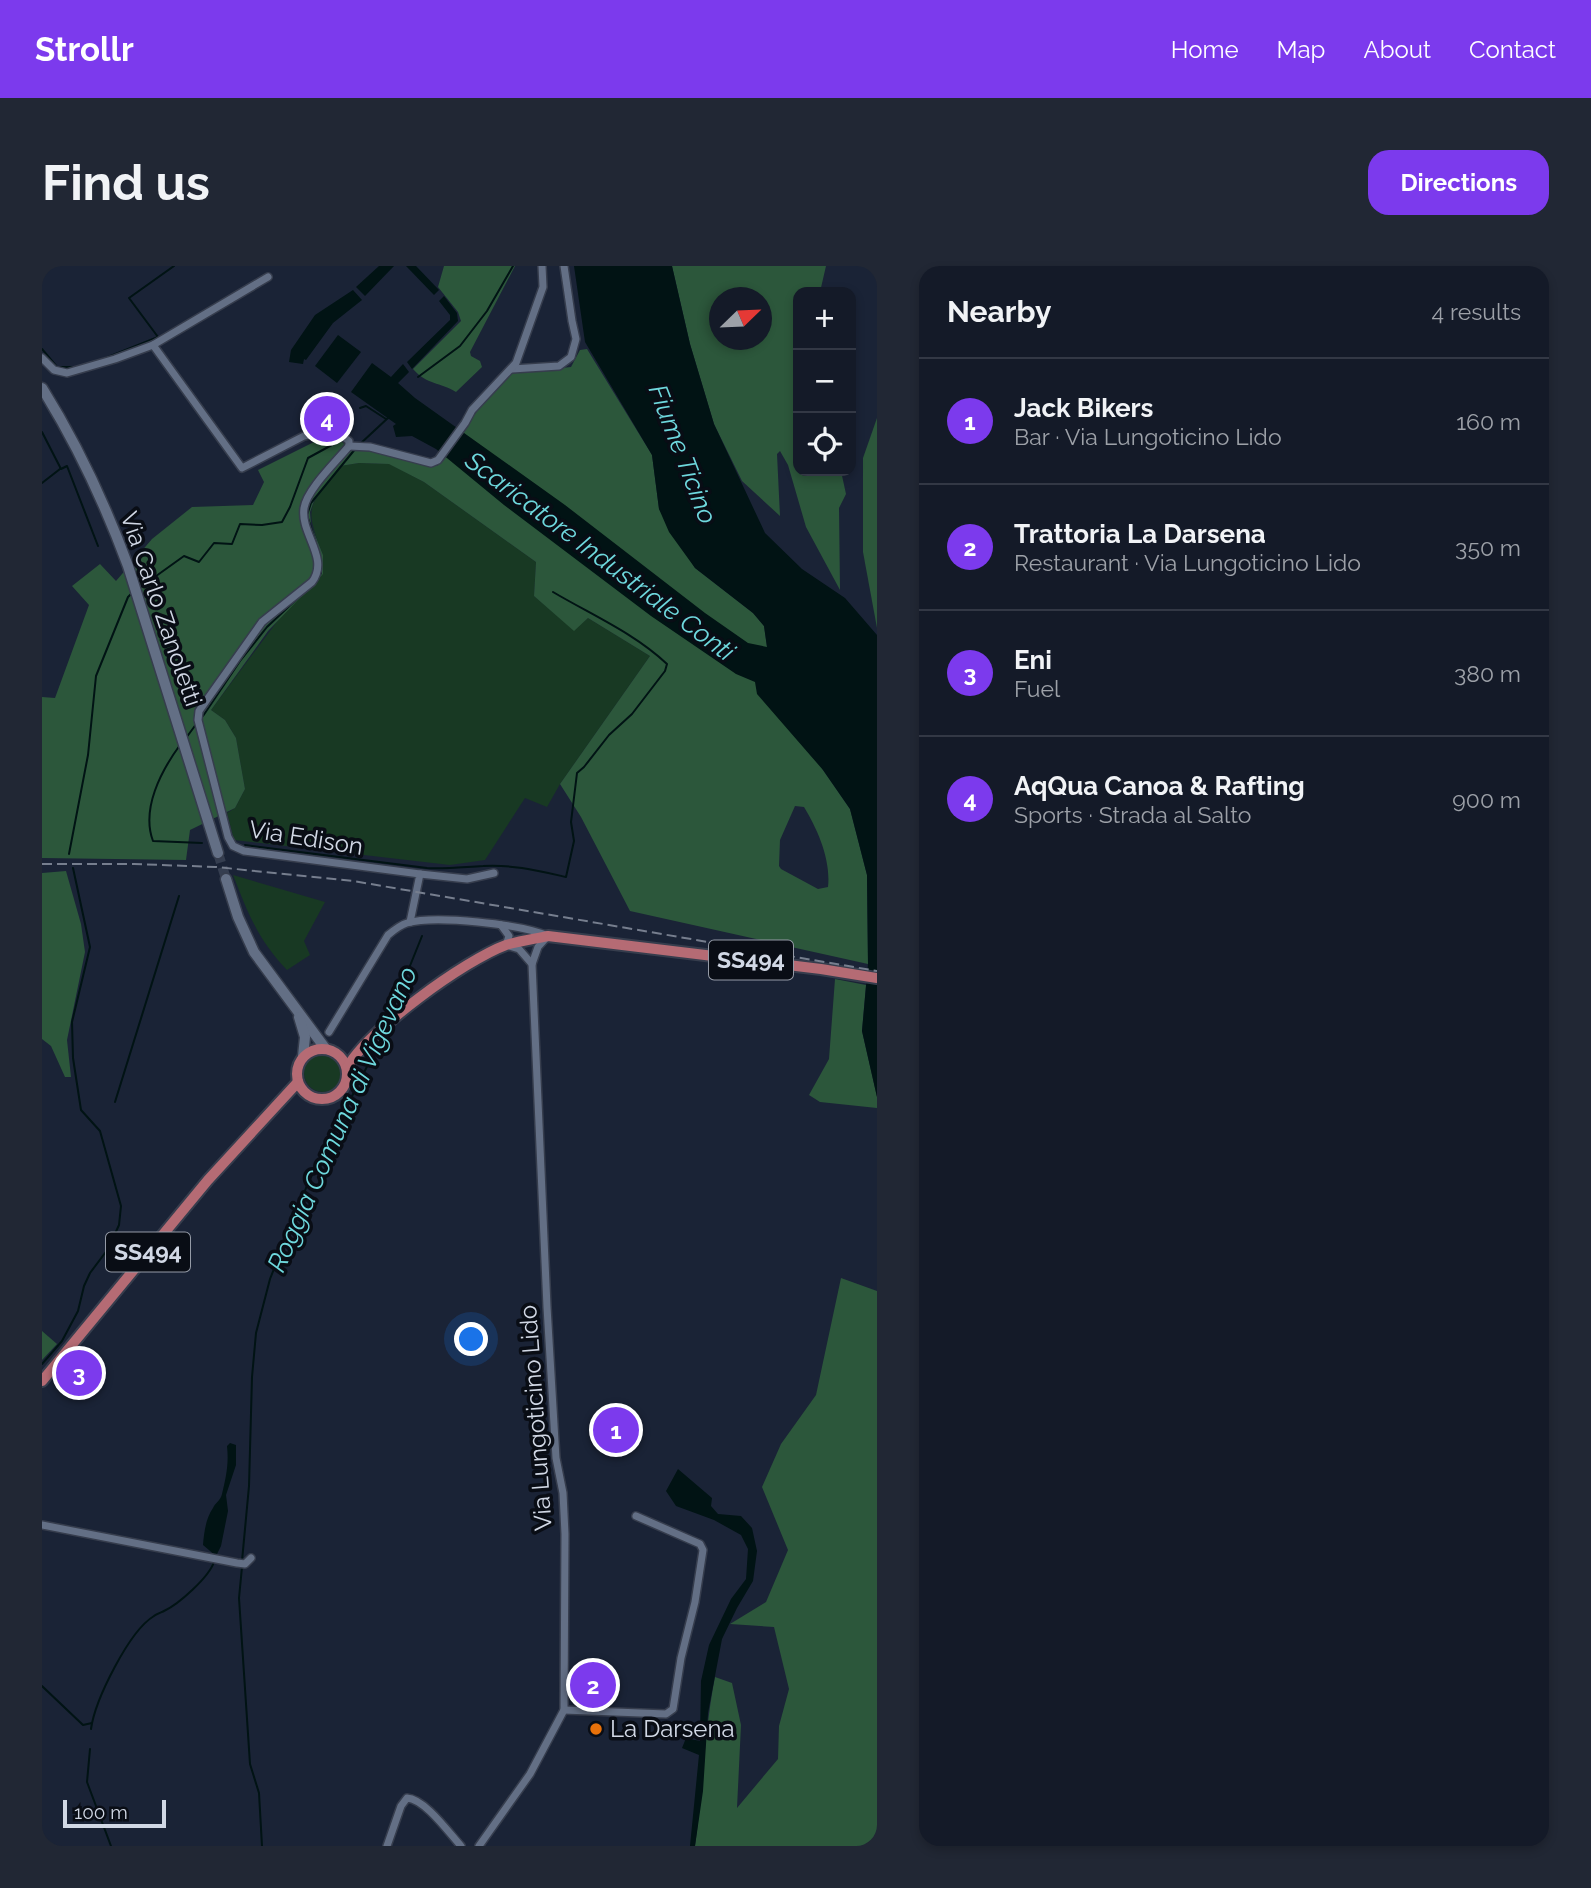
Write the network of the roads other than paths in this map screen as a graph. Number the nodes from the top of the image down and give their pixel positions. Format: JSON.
{"nodes":[{"id":1,"x":542,"y":266,"type":"edge"},
{"id":2,"x":564,"y":266,"type":"edge"},
{"id":3,"x":268,"y":277,"type":"dead end"},
{"id":4,"x":153,"y":345,"type":"junction"},
{"id":5,"x":42,"y":358,"type":"edge"},
{"id":6,"x":512,"y":369,"type":"junction"},
{"id":7,"x":42,"y":388,"type":"edge"},
{"id":8,"x":356,"y":446,"type":"junction"},
{"id":9,"x":218,"y":853,"type":"tunnel mouth"},
{"id":10,"x":494,"y":873,"type":"dead end"},
{"id":11,"x":420,"y":874,"type":"junction"},
{"id":12,"x":226,"y":879,"type":"tunnel mouth"},
{"id":13,"x":410,"y":922,"type":"junction"},
{"id":14,"x":501,"y":925,"type":"junction"},
{"id":15,"x":512,"y":926,"type":"junction"},
{"id":16,"x":548,"y":936,"type":"junction"},
{"id":17,"x":510,"y":944,"type":"junction"},
{"id":18,"x":532,"y":964,"type":"junction"},
{"id":19,"x":877,"y":978,"type":"edge"},
{"id":20,"x":296,"y":1007,"type":"junction"},
{"id":21,"x":329,"y":1031,"type":"dead end"},
{"id":22,"x":372,"y":1037,"type":"junction"},
{"id":23,"x":329,"y":1050,"type":"junction"},
{"id":24,"x":303,"y":1056,"type":"junction"},
{"id":25,"x":347,"y":1068,"type":"junction"},
{"id":26,"x":298,"y":1082,"type":"junction"},
{"id":27,"x":310,"y":1097,"type":"junction"},
{"id":28,"x":257,"y":1126,"type":"junction"},
{"id":29,"x":42,"y":1381,"type":"edge"},
{"id":30,"x":636,"y":1516,"type":"dead end"},
{"id":31,"x":42,"y":1525,"type":"edge"},
{"id":32,"x":245,"y":1562,"type":"dead end"},
{"id":33,"x":564,"y":1710,"type":"junction"},
{"id":34,"x":387,"y":1846,"type":"edge"},
{"id":35,"x":461,"y":1846,"type":"edge"},
{"id":36,"x":479,"y":1846,"type":"edge"}],
"edges":[{"from":1,"to":6,"type":"street"},
{"from":2,"to":6,"type":"street"},
{"from":3,"to":4,"type":"street"},
{"from":4,"to":5,"type":"street"},
{"from":4,"to":8,"type":"street"},
{"from":6,"to":8,"type":"street"},
{"from":7,"to":9,"type":"main road","name":"Via Carlo Zanoletti"},
{"from":8,"to":11,"type":"street","name":"Via Edison"},
{"from":10,"to":11,"type":"street","name":"Via Edison"},
{"from":11,"to":13,"type":"street"},
{"from":12,"to":20,"type":"main road"},
{"from":13,"to":14,"type":"street"},
{"from":13,"to":21,"type":"street"},
{"from":14,"to":15,"type":"street"},
{"from":14,"to":17,"type":"street"},
{"from":15,"to":16,"type":"street"},
{"from":15,"to":17,"type":"street"},
{"from":16,"to":17,"type":"main road","number":"SS494"},
{"from":16,"to":18,"type":"street"},
{"from":16,"to":19,"type":"main road","number":"SS494"},
{"from":17,"to":18,"type":"street"},
{"from":17,"to":22,"type":"main road","number":"SS494"},
{"from":18,"to":33,"type":"street","name":"Via Lungoticino Lido"},
{"from":20,"to":23,"type":"main road"},
{"from":20,"to":24,"type":"main road"},
{"from":22,"to":23,"type":"main road","number":"SS494"},
{"from":22,"to":25,"type":"main road","number":"SS494"},
{"from":23,"to":24,"type":"main road","number":"SS494"},
{"from":23,"to":25,"type":"main road"},
{"from":24,"to":26,"type":"main road"},
{"from":25,"to":27,"type":"main road","number":"SS494"},
{"from":26,"to":27,"type":"main road"},
{"from":26,"to":28,"type":"main road","number":"SS494"},
{"from":27,"to":28,"type":"main road","number":"SS494"},
{"from":28,"to":29,"type":"main road","number":"SS494"},
{"from":30,"to":33,"type":"street"},
{"from":31,"to":32,"type":"street"},
{"from":33,"to":36,"type":"street","name":"Via Lungoticino Lido"},
{"from":34,"to":35,"type":"street"}]}
